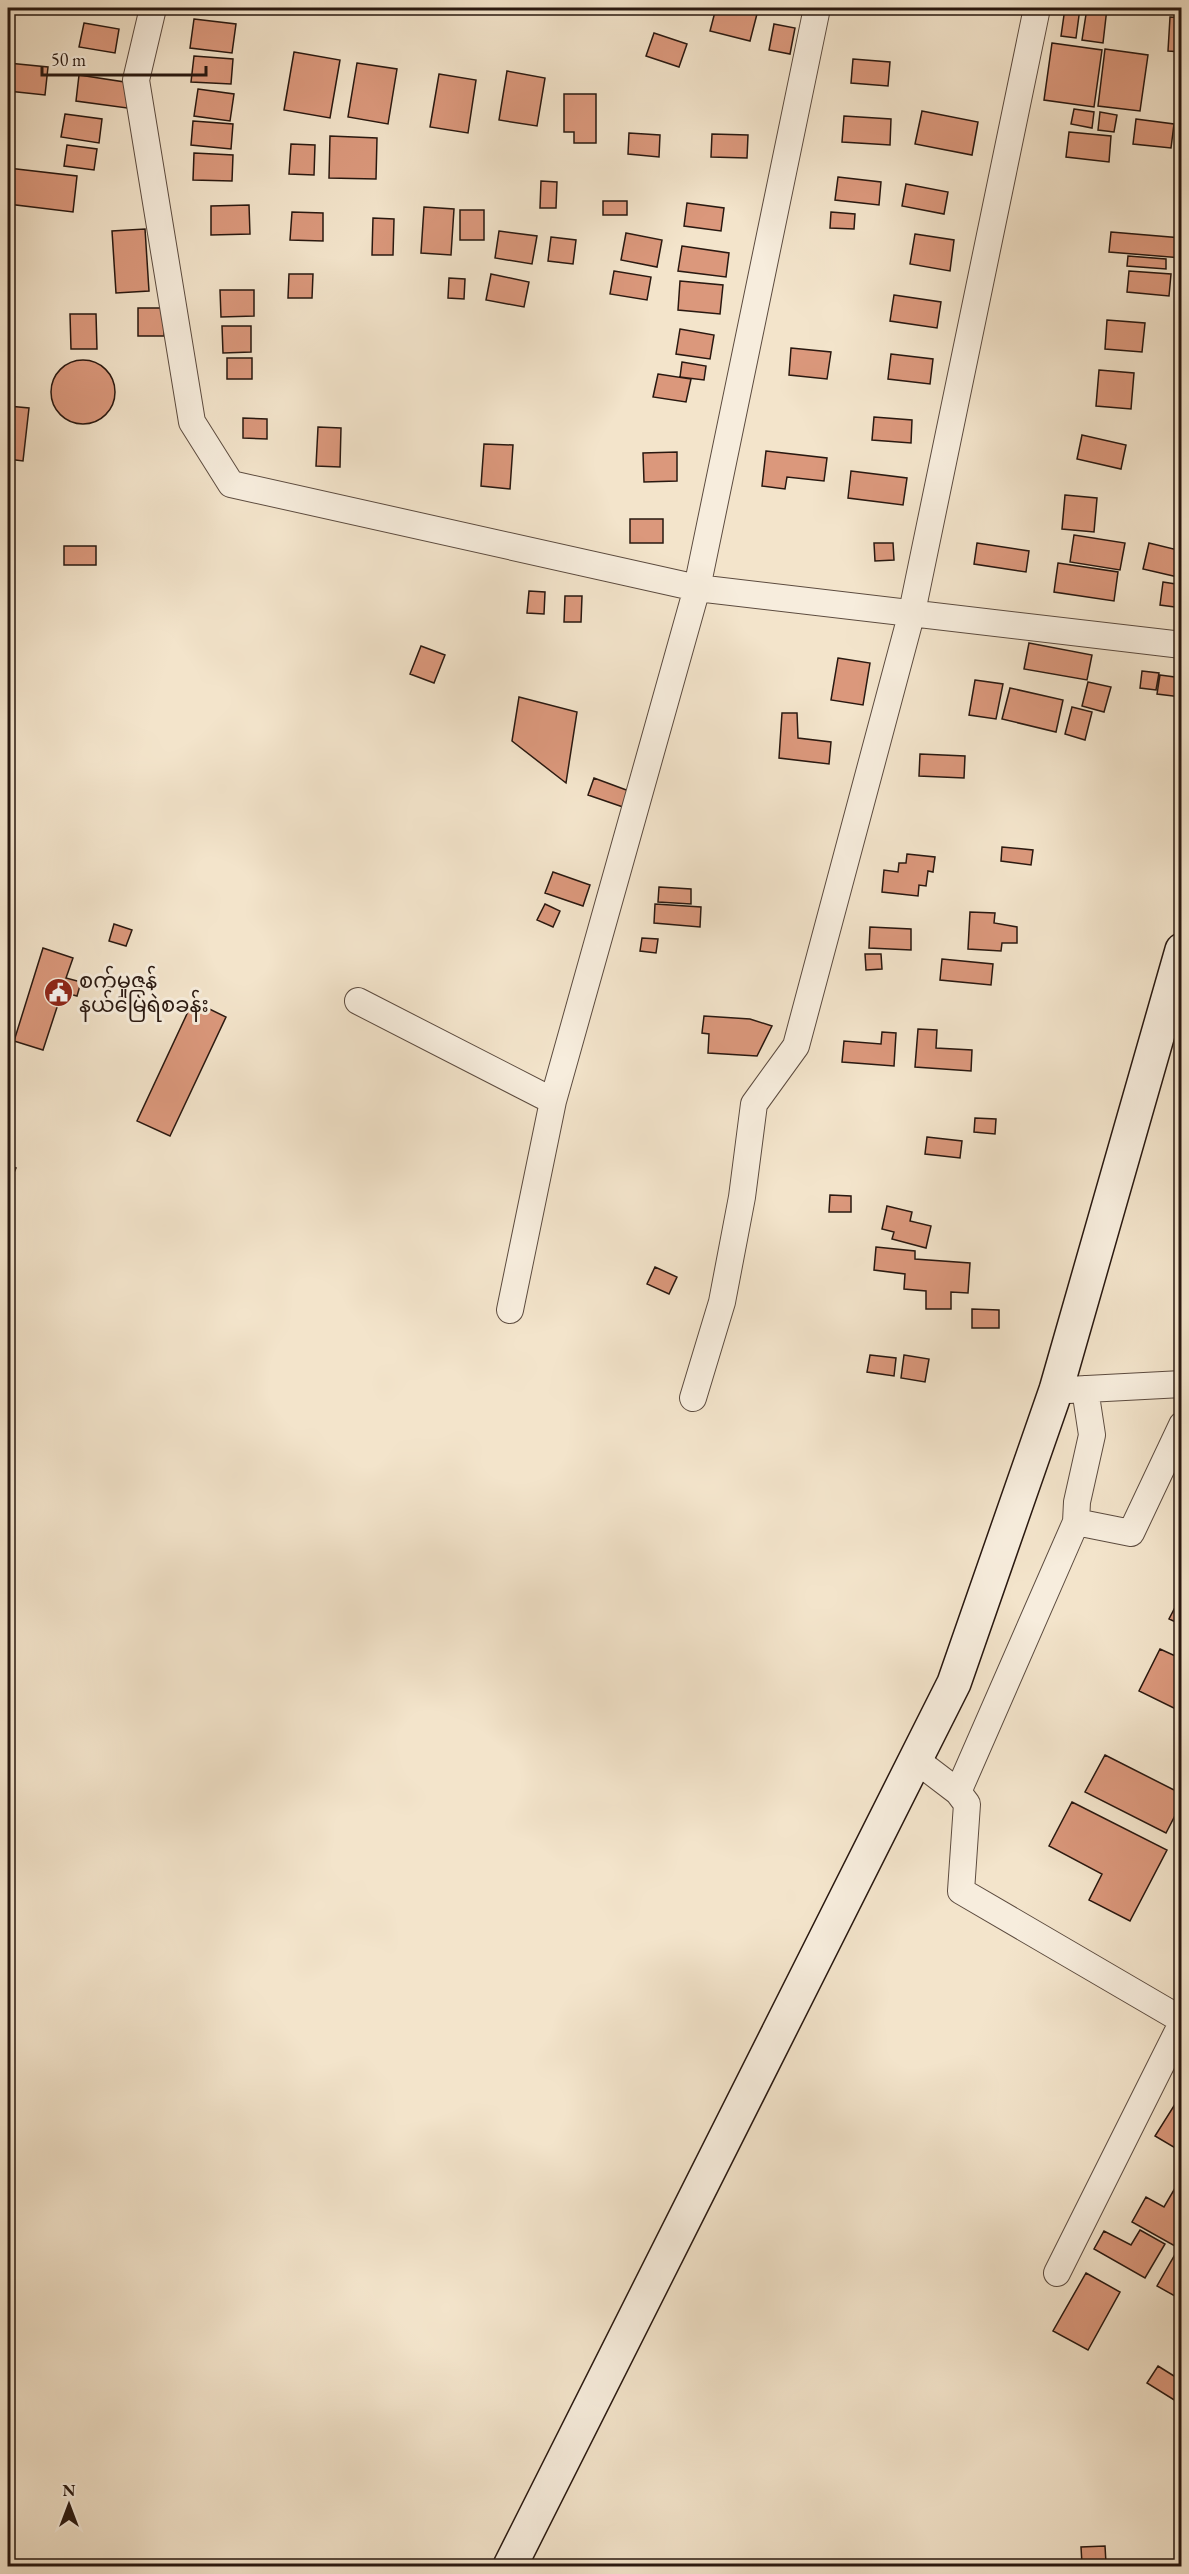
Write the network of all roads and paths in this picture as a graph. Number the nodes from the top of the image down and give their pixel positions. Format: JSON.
{"nodes":[{"id":1,"x":153,"y":8,"type":"edge"},
{"id":2,"x":817,"y":8,"type":"edge"},
{"id":3,"x":1037,"y":8,"type":"edge"},
{"id":4,"x":697,"y":588,"type":"junction"},
{"id":5,"x":912,"y":612,"type":"junction"},
{"id":6,"x":1182,"y":645,"type":"edge"},
{"id":7,"x":1182,"y":950,"type":"edge"},
{"id":8,"x":358,"y":1002,"type":"dead end"},
{"id":9,"x":553,"y":1101,"type":"junction"},
{"id":10,"x":510,"y":1310,"type":"dead end"},
{"id":11,"x":1182,"y":1384,"type":"edge"},
{"id":12,"x":1070,"y":1390,"type":"junction"},
{"id":13,"x":693,"y":1398,"type":"dead end"},
{"id":14,"x":1182,"y":1425,"type":"edge"},
{"id":15,"x":1076,"y":1522,"type":"junction"},
{"id":16,"x":916,"y":1760,"type":"junction"},
{"id":17,"x":958,"y":1792,"type":"junction"},
{"id":18,"x":1182,"y":2021,"type":"edge"},
{"id":19,"x":1057,"y":2273,"type":"dead end"},
{"id":20,"x":510,"y":2566,"type":"edge"}],
"edges":[{"from":1,"to":4,"type":"street"},
{"from":2,"to":4,"type":"street"},
{"from":3,"to":5,"type":"street"},
{"from":4,"to":5,"type":"street"},
{"from":4,"to":9,"type":"street"},
{"from":5,"to":6,"type":"street"},
{"from":5,"to":13,"type":"street"},
{"from":7,"to":12,"type":"main road"},
{"from":8,"to":9,"type":"street"},
{"from":9,"to":10,"type":"street"},
{"from":11,"to":12,"type":"street"},
{"from":12,"to":15,"type":"street"},
{"from":12,"to":16,"type":"main road"},
{"from":14,"to":15,"type":"street"},
{"from":15,"to":17,"type":"street"},
{"from":16,"to":17,"type":"street"},
{"from":16,"to":20,"type":"main road"},
{"from":17,"to":18,"type":"street"},
{"from":18,"to":19,"type":"street"}]}
